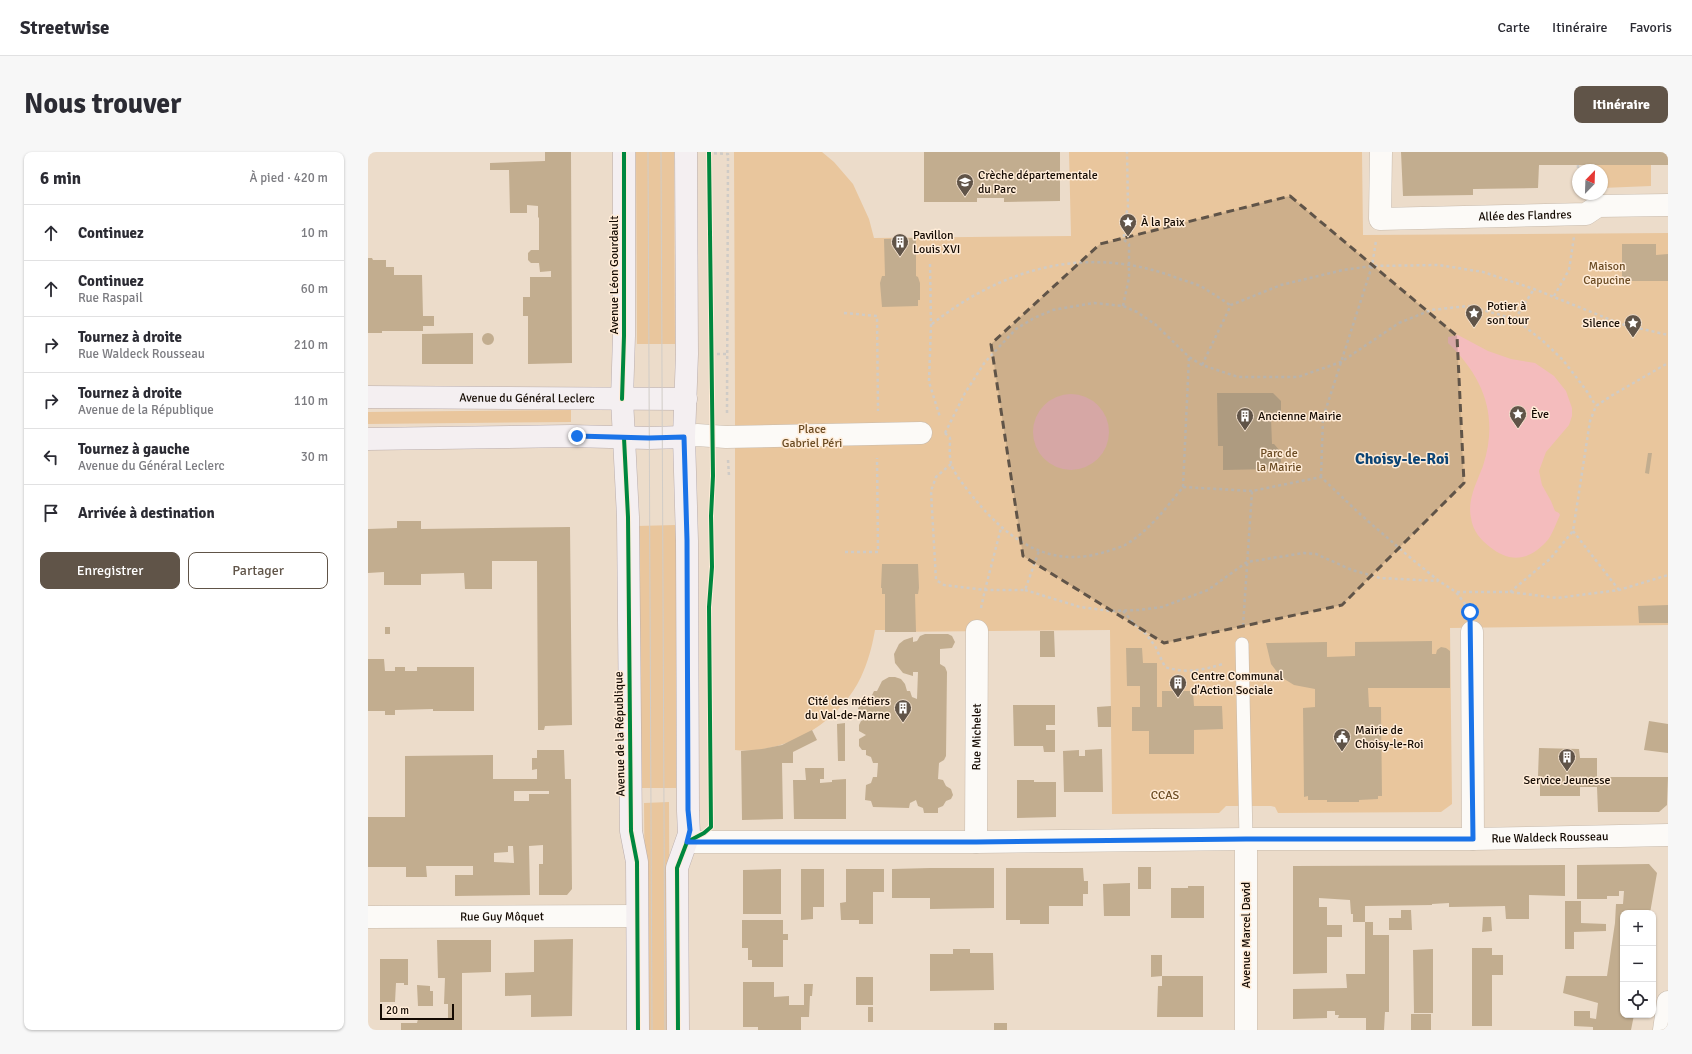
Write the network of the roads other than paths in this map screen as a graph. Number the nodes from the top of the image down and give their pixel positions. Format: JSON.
{"nodes":[{"id":1,"x":624,"y":152,"type":"edge"},
{"id":2,"x":1381,"y":152,"type":"edge"},
{"id":3,"x":686,"y":153,"type":"edge"},
{"id":4,"x":1668,"y":205,"type":"edge"},
{"id":5,"x":368,"y":397,"type":"edge"},
{"id":6,"x":622,"y":399,"type":"junction"},
{"id":7,"x":686,"y":399,"type":"junction"},
{"id":8,"x":921,"y":433,"type":"dead end"},
{"id":9,"x":684,"y":437,"type":"junction"},
{"id":10,"x":624,"y":438,"type":"junction"},
{"id":11,"x":368,"y":439,"type":"edge"},
{"id":12,"x":977,"y":631,"type":"dead end"},
{"id":13,"x":1472,"y":632,"type":"road end"},
{"id":14,"x":1242,"y":644,"type":"road end"},
{"id":15,"x":1668,"y":836,"type":"edge"},
{"id":16,"x":1246,"y":839,"type":"junction"},
{"id":17,"x":1473,"y":839,"type":"junction"},
{"id":18,"x":687,"y":842,"type":"junction"},
{"id":19,"x":976,"y":842,"type":"junction"},
{"id":20,"x":637,"y":916,"type":"junction"},
{"id":21,"x":368,"y":917,"type":"edge"},
{"id":22,"x":1668,"y":1002,"type":"edge"},
{"id":23,"x":638,"y":1030,"type":"edge"},
{"id":24,"x":678,"y":1030,"type":"edge"},
{"id":25,"x":1246,"y":1030,"type":"edge"},
{"id":26,"x":1664,"y":1030,"type":"edge"}],
"edges":[{"from":1,"to":6,"type":"main road","name":"Avenue Léon Gourdault"},
{"from":2,"to":4,"type":"street","name":"Allée des Flandres"},
{"from":3,"to":7,"type":"main road"},
{"from":5,"to":6,"type":"main road","name":"Avenue du Général Leclerc"},
{"from":6,"to":7,"type":"main road","name":"Avenue du Général Leclerc"},
{"from":6,"to":10,"type":"main road","name":"Avenue Léon Gourdault"},
{"from":7,"to":9,"type":"main road"},
{"from":8,"to":9,"type":"street"},
{"from":9,"to":10,"type":"main road"},
{"from":9,"to":18,"type":"main road"},
{"from":10,"to":11,"type":"main road"},
{"from":10,"to":20,"type":"main road","name":"Avenue de la République"},
{"from":12,"to":19,"type":"street","name":"Rue Michelet"},
{"from":13,"to":17,"type":"street"},
{"from":14,"to":16,"type":"lane"},
{"from":15,"to":17,"type":"street","name":"Rue Waldeck Rousseau"},
{"from":16,"to":17,"type":"street","name":"Rue Waldeck Rousseau"},
{"from":16,"to":19,"type":"street","name":"Rue Waldeck Rousseau"},
{"from":16,"to":25,"type":"street","name":"Avenue Marcel David"},
{"from":18,"to":19,"type":"street","name":"Rue Waldeck Rousseau"},
{"from":18,"to":24,"type":"main road"},
{"from":20,"to":21,"type":"street","name":"Rue Guy Môquet"},
{"from":20,"to":23,"type":"main road","name":"Avenue de la République"},
{"from":22,"to":26,"type":"street"}]}
